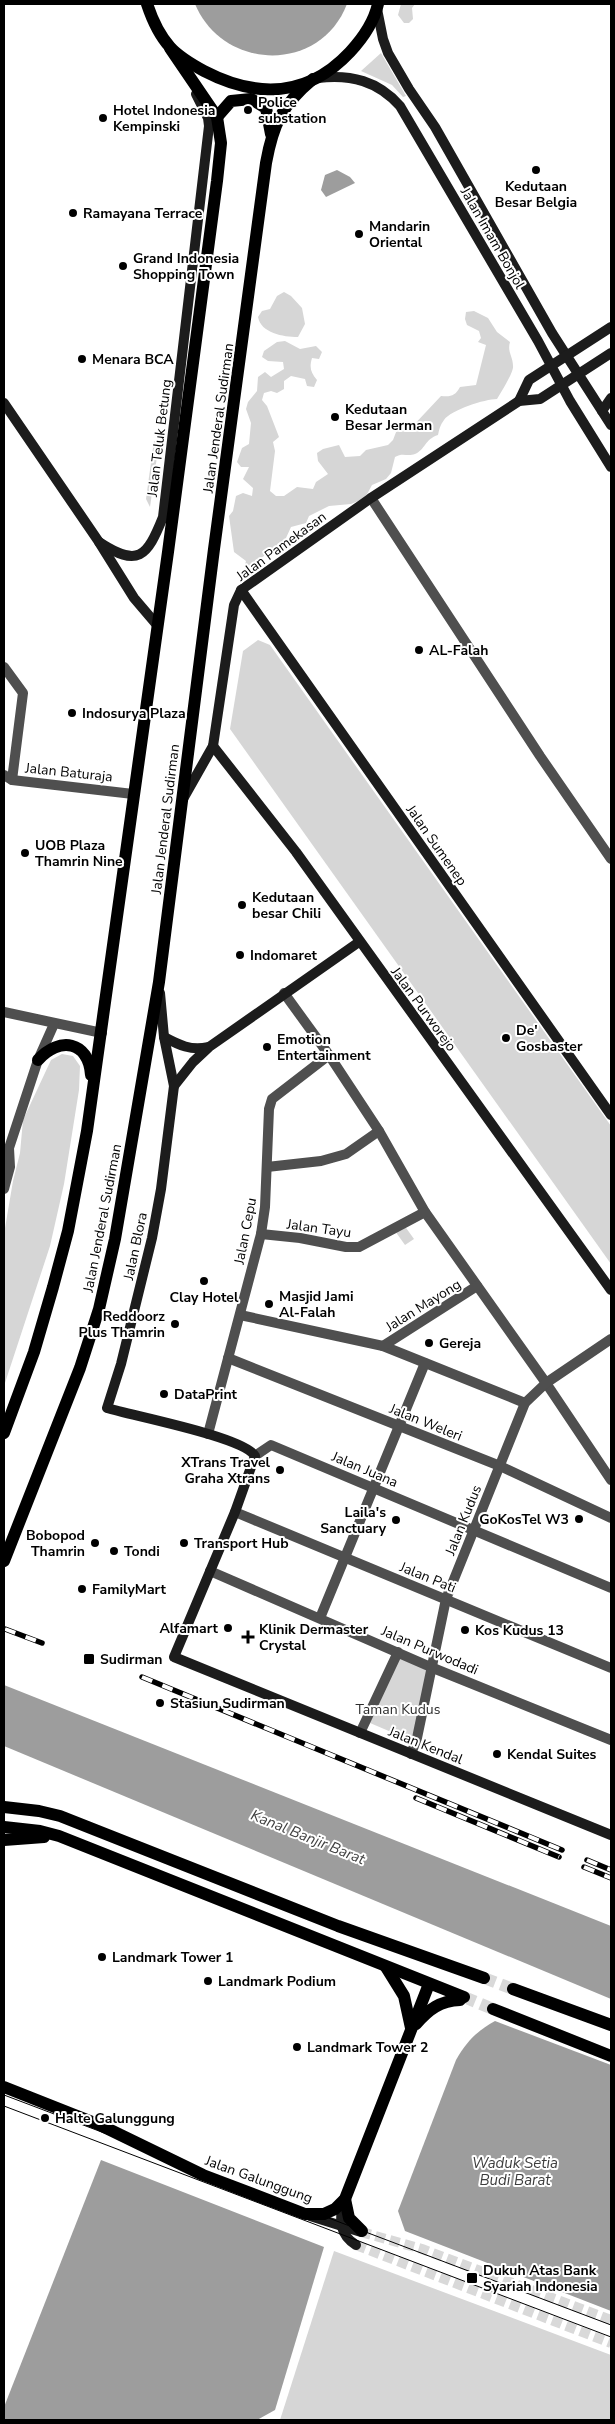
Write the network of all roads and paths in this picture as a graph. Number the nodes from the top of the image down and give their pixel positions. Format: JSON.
{"nodes":[{"id":1,"x":147,"y":4,"type":"edge"},
{"id":2,"x":377,"y":6,"type":"edge"},
{"id":3,"x":170,"y":48,"type":"junction"},
{"id":4,"x":186,"y":70,"type":"junction"},
{"id":5,"x":313,"y":79,"type":"junction"},
{"id":6,"x":217,"y":117,"type":"junction"},
{"id":7,"x":271,"y":134,"type":"junction"},
{"id":8,"x":611,"y":326,"type":"edge"},
{"id":9,"x":611,"y":353,"type":"edge"},
{"id":10,"x":567,"y":356,"type":"junction"},
{"id":11,"x":552,"y":366,"type":"junction"},
{"id":12,"x":579,"y":375,"type":"junction"},
{"id":13,"x":562,"y":386,"type":"junction"},
{"id":14,"x":611,"y":398,"type":"edge"},
{"id":15,"x":519,"y":401,"type":"junction"},
{"id":16,"x":4,"y":403,"type":"edge"},
{"id":17,"x":602,"y":411,"type":"junction"},
{"id":18,"x":611,"y":425,"type":"edge"},
{"id":19,"x":611,"y":467,"type":"edge"},
{"id":20,"x":371,"y":498,"type":"junction"},
{"id":21,"x":100,"y":542,"type":"junction"},
{"id":22,"x":241,"y":590,"type":"junction"},
{"id":23,"x":157,"y":625,"type":"junction"},
{"id":24,"x":4,"y":667,"type":"edge"},
{"id":25,"x":213,"y":746,"type":"junction"},
{"id":26,"x":8,"y":777,"type":"edge"},
{"id":27,"x":133,"y":794,"type":"junction"},
{"id":28,"x":183,"y":800,"type":"junction"},
{"id":29,"x":611,"y":859,"type":"edge"},
{"id":30,"x":358,"y":942,"type":"junction"},
{"id":31,"x":159,"y":982,"type":"junction"},
{"id":32,"x":284,"y":993,"type":"junction"},
{"id":33,"x":4,"y":1012,"type":"edge"},
{"id":34,"x":54,"y":1024,"type":"junction"},
{"id":35,"x":102,"y":1032,"type":"junction"},
{"id":36,"x":164,"y":1037,"type":"junction"},
{"id":37,"x":209,"y":1047,"type":"junction"},
{"id":38,"x":329,"y":1055,"type":"junction"},
{"id":39,"x":38,"y":1060,"type":"junction"},
{"id":40,"x":174,"y":1086,"type":"junction"},
{"id":41,"x":92,"y":1090,"type":"junction"},
{"id":42,"x":611,"y":1115,"type":"edge"},
{"id":43,"x":379,"y":1131,"type":"junction"},
{"id":44,"x":6,"y":1152,"type":"edge"},
{"id":45,"x":268,"y":1167,"type":"junction"},
{"id":46,"x":4,"y":1190,"type":"edge"},
{"id":47,"x":425,"y":1212,"type":"junction"},
{"id":48,"x":261,"y":1234,"type":"junction"},
{"id":49,"x":477,"y":1286,"type":"junction"},
{"id":50,"x":611,"y":1290,"type":"edge"},
{"id":51,"x":240,"y":1315,"type":"junction"},
{"id":52,"x":611,"y":1340,"type":"edge"},
{"id":53,"x":383,"y":1346,"type":"junction"},
{"id":54,"x":228,"y":1358,"type":"junction"},
{"id":55,"x":425,"y":1363,"type":"junction"},
{"id":56,"x":546,"y":1383,"type":"junction"},
{"id":57,"x":525,"y":1403,"type":"junction"},
{"id":58,"x":399,"y":1426,"type":"junction"},
{"id":59,"x":4,"y":1433,"type":"edge"},
{"id":60,"x":208,"y":1434,"type":"junction"},
{"id":61,"x":255,"y":1456,"type":"junction"},
{"id":62,"x":500,"y":1466,"type":"junction"},
{"id":63,"x":611,"y":1480,"type":"edge"},
{"id":64,"x":374,"y":1488,"type":"junction"},
{"id":65,"x":235,"y":1512,"type":"junction"},
{"id":66,"x":611,"y":1518,"type":"edge"},
{"id":67,"x":474,"y":1530,"type":"junction"},
{"id":68,"x":345,"y":1558,"type":"junction"},
{"id":69,"x":4,"y":1560,"type":"edge"},
{"id":70,"x":210,"y":1572,"type":"junction"},
{"id":71,"x":611,"y":1588,"type":"edge"},
{"id":72,"x":446,"y":1599,"type":"junction"},
{"id":73,"x":320,"y":1618,"type":"junction"},
{"id":74,"x":398,"y":1652,"type":"junction"},
{"id":75,"x":433,"y":1668,"type":"junction"},
{"id":76,"x":611,"y":1668,"type":"edge"},
{"id":77,"x":360,"y":1733,"type":"junction"},
{"id":78,"x":611,"y":1740,"type":"edge"},
{"id":79,"x":410,"y":1754,"type":"junction"},
{"id":80,"x":4,"y":1807,"type":"edge"},
{"id":81,"x":4,"y":1827,"type":"edge"},
{"id":82,"x":611,"y":1835,"type":"edge"},
{"id":83,"x":59,"y":1836,"type":"junction"},
{"id":84,"x":4,"y":1840,"type":"edge"},
{"id":85,"x":383,"y":1963,"type":"junction"},
{"id":86,"x":484,"y":1978,"type":"tunnel mouth"},
{"id":87,"x":429,"y":1984,"type":"junction"},
{"id":88,"x":513,"y":1989,"type":"tunnel mouth"},
{"id":89,"x":493,"y":2009,"type":"tunnel mouth"},
{"id":90,"x":611,"y":2025,"type":"edge"},
{"id":91,"x":411,"y":2030,"type":"junction"},
{"id":92,"x":611,"y":2056,"type":"edge"},
{"id":93,"x":4,"y":2087,"type":"edge"},
{"id":94,"x":345,"y":2199,"type":"junction"},
{"id":95,"x":305,"y":2214,"type":"junction"},
{"id":96,"x":341,"y":2226,"type":"junction"},
{"id":97,"x":361,"y":2231,"type":"joint"},
{"id":98,"x":356,"y":2245,"type":"tunnel mouth"}],
"edges":[{"from":1,"to":3,"type":"main road"},
{"from":2,"to":5,"type":"main road"},
{"from":2,"to":10,"type":"street","name":"Jalan Imam Bonjol"},
{"from":3,"to":4,"type":"main road"},
{"from":3,"to":5,"type":"main road"},
{"from":4,"to":6,"type":"main road"},
{"from":4,"to":21,"type":"street","name":"Jalan Teluk Betung"},
{"from":5,"to":7,"type":"main road","name":"Jalan Jenderal Sudirman"},
{"from":5,"to":11,"type":"street","name":"Jalan Imam Bonjol"},
{"from":6,"to":7,"type":"main road"},
{"from":6,"to":23,"type":"main road"},
{"from":7,"to":28,"type":"main road","name":"Jalan Jenderal Sudirman"},
{"from":8,"to":10,"type":"street","name":"Jalan Pamekasan"},
{"from":9,"to":12,"type":"street","name":"Jalan Pamekasan"},
{"from":10,"to":11,"type":"street","name":"Jalan Pamekasan"},
{"from":10,"to":12,"type":"street","name":"Jalan Imam Bonjol"},
{"from":11,"to":13,"type":"street","name":"Jalan Imam Bonjol"},
{"from":11,"to":15,"type":"street","name":"Jalan Pamekasan"},
{"from":12,"to":13,"type":"street","name":"Jalan Pamekasan"},
{"from":12,"to":17,"type":"street","name":"Jalan Imam Bonjol"},
{"from":13,"to":15,"type":"street","name":"Jalan Pamekasan"},
{"from":13,"to":19,"type":"street","name":"Jalan Imam Bonjol"},
{"from":14,"to":17,"type":"street"},
{"from":15,"to":20,"type":"street","name":"Jalan Pamekasan"},
{"from":16,"to":21,"type":"street","name":"Jalan Teluk Betung"},
{"from":17,"to":18,"type":"street","name":"Jalan Imam Bonjol"},
{"from":20,"to":22,"type":"street","name":"Jalan Pamekasan"},
{"from":20,"to":29,"type":"street"},
{"from":21,"to":23,"type":"street","name":"Jalan Teluk Betung"},
{"from":22,"to":25,"type":"street","name":"Jalan Pamekasan"},
{"from":22,"to":42,"type":"street","name":"Jalan Sumenep"},
{"from":23,"to":27,"type":"main road"},
{"from":24,"to":26,"type":"street"},
{"from":25,"to":28,"type":"street","name":"Jalan Pamekasan"},
{"from":25,"to":30,"type":"street","name":"Jalan Purworejo"},
{"from":26,"to":27,"type":"street","name":"Jalan Baturaja"},
{"from":27,"to":35,"type":"main road"},
{"from":28,"to":31,"type":"main road","name":"Jalan Jenderal Sudirman"},
{"from":30,"to":32,"type":"street"},
{"from":30,"to":50,"type":"street","name":"Jalan Purworejo"},
{"from":31,"to":36,"type":"street","name":"Jalan Blora"},
{"from":31,"to":69,"type":"main road","name":"Jalan Jenderal Sudirman"},
{"from":32,"to":37,"type":"street"},
{"from":32,"to":38,"type":"street"},
{"from":33,"to":34,"type":"street"},
{"from":34,"to":35,"type":"street"},
{"from":34,"to":39,"type":"street"},
{"from":35,"to":41,"type":"main road"},
{"from":36,"to":37,"type":"street"},
{"from":36,"to":40,"type":"street","name":"Jalan Blora"},
{"from":37,"to":40,"type":"street"},
{"from":38,"to":43,"type":"street"},
{"from":38,"to":45,"type":"street","name":"Jalan Cepu"},
{"from":39,"to":41,"type":"main road"},
{"from":39,"to":44,"type":"street"},
{"from":40,"to":60,"type":"street","name":"Jalan Blora"},
{"from":41,"to":59,"type":"main road"},
{"from":43,"to":45,"type":"street"},
{"from":43,"to":47,"type":"street"},
{"from":44,"to":46,"type":"street"},
{"from":45,"to":48,"type":"street","name":"Jalan Cepu"},
{"from":47,"to":48,"type":"street","name":"Jalan Tayu"},
{"from":47,"to":49,"type":"street"},
{"from":48,"to":51,"type":"street","name":"Jalan Cepu"},
{"from":49,"to":53,"type":"street","name":"Jalan Mayong"},
{"from":49,"to":56,"type":"street"},
{"from":51,"to":53,"type":"street"},
{"from":51,"to":54,"type":"street","name":"Jalan Cepu"},
{"from":52,"to":56,"type":"street","name":"Jalan Kudus"},
{"from":53,"to":55,"type":"street"},
{"from":54,"to":58,"type":"street","name":"Jalan Weleri"},
{"from":54,"to":60,"type":"street","name":"Jalan Cepu"},
{"from":55,"to":57,"type":"street"},
{"from":55,"to":58,"type":"street"},
{"from":56,"to":57,"type":"street","name":"Jalan Kudus"},
{"from":56,"to":63,"type":"street"},
{"from":57,"to":62,"type":"street","name":"Jalan Kudus"},
{"from":58,"to":62,"type":"street","name":"Jalan Weleri"},
{"from":58,"to":64,"type":"street"},
{"from":60,"to":61,"type":"street"},
{"from":61,"to":64,"type":"street","name":"Jalan Juana"},
{"from":61,"to":65,"type":"street"},
{"from":62,"to":66,"type":"street","name":"Jalan Weleri"},
{"from":62,"to":67,"type":"street","name":"Jalan Kudus"},
{"from":64,"to":67,"type":"street","name":"Jalan Juana"},
{"from":64,"to":68,"type":"street"},
{"from":65,"to":68,"type":"street","name":"Jalan Pati"},
{"from":65,"to":70,"type":"street"},
{"from":67,"to":71,"type":"street","name":"Jalan Juana"},
{"from":67,"to":72,"type":"street","name":"Jalan Kudus"},
{"from":68,"to":72,"type":"street","name":"Jalan Pati"},
{"from":68,"to":73,"type":"street"},
{"from":70,"to":73,"type":"street","name":"Jalan Purwodadi"},
{"from":70,"to":77,"type":"street","name":"Jalan Kendal"},
{"from":72,"to":75,"type":"street","name":"Jalan Kudus"},
{"from":72,"to":76,"type":"street","name":"Jalan Pati"},
{"from":73,"to":74,"type":"street","name":"Jalan Purwodadi"},
{"from":74,"to":75,"type":"street","name":"Jalan Purwodadi"},
{"from":74,"to":77,"type":"street"},
{"from":75,"to":78,"type":"street","name":"Jalan Purwodadi"},
{"from":75,"to":79,"type":"street","name":"Jalan Kudus"},
{"from":77,"to":79,"type":"street","name":"Jalan Kendal"},
{"from":79,"to":82,"type":"street","name":"Jalan Kendal"},
{"from":80,"to":86,"type":"main road"},
{"from":81,"to":83,"type":"main road"},
{"from":83,"to":84,"type":"main road"},
{"from":83,"to":85,"type":"main road"},
{"from":85,"to":87,"type":"main road"},
{"from":85,"to":91,"type":"main road"},
{"from":87,"to":91,"type":"main road"},
{"from":87,"to":91,"type":"main road"},
{"from":88,"to":90,"type":"main road"},
{"from":89,"to":92,"type":"main road"},
{"from":91,"to":94,"type":"main road"},
{"from":93,"to":95,"type":"main road","name":"Jalan Galunggung"},
{"from":94,"to":95,"type":"main road","name":"Jalan Galunggung"},
{"from":94,"to":96,"type":"street"},
{"from":94,"to":97,"type":"main road"},
{"from":95,"to":96,"type":"street"},
{"from":96,"to":97,"type":"street"},
{"from":96,"to":98,"type":"street"}]}
